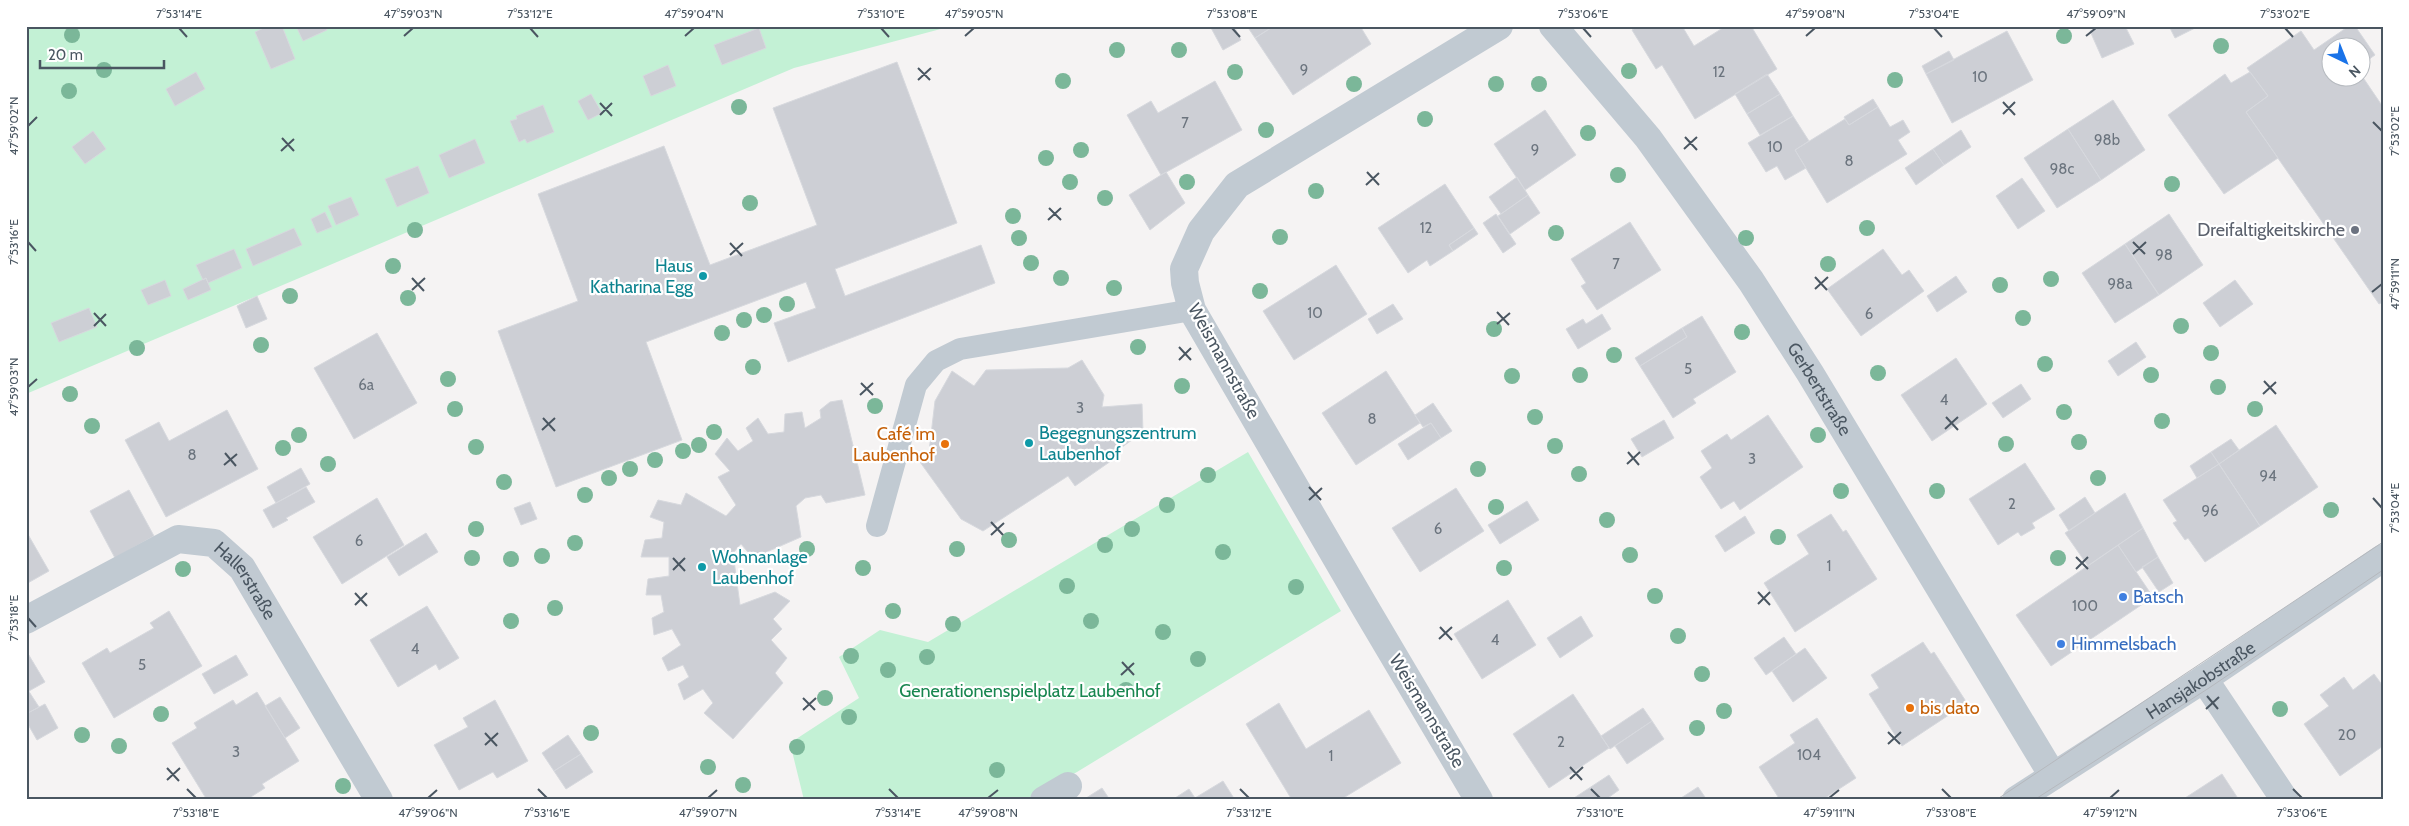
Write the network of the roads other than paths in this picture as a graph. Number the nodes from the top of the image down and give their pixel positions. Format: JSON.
{"nodes":[{"id":1,"x":1499,"y":26,"type":"edge"},
{"id":2,"x":1553,"y":26,"type":"edge"},
{"id":3,"x":1192,"y":310,"type":"junction"},
{"id":4,"x":877,"y":526,"type":"dead end"},
{"id":5,"x":2383,"y":558,"type":"edge"},
{"id":6,"x":26,"y":620,"type":"edge"},
{"id":7,"x":2204,"y":679,"type":"junction"},
{"id":8,"x":2053,"y":776,"type":"junction"},
{"id":9,"x":1068,"y":786,"type":"dead end"},
{"id":10,"x":379,"y":800,"type":"edge"},
{"id":11,"x":1044,"y":800,"type":"edge"},
{"id":12,"x":1479,"y":800,"type":"edge"},
{"id":13,"x":2016,"y":800,"type":"edge"},
{"id":14,"x":2285,"y":800,"type":"edge"}],
"edges":[{"from":1,"to":3,"type":"street","name":"Weismannstraße"},
{"from":2,"to":8,"type":"street","name":"Gerbertstraße"},
{"from":3,"to":4,"type":"lane"},
{"from":3,"to":12,"type":"street","name":"Weismannstraße"},
{"from":5,"to":7,"type":"street","name":"Hansjakobstraße"},
{"from":6,"to":10,"type":"street","name":"Hallerstraße"},
{"from":7,"to":8,"type":"street","name":"Hansjakobstraße"},
{"from":7,"to":14,"type":"street"},
{"from":8,"to":13,"type":"street","name":"Hansjakobstraße"},
{"from":9,"to":11,"type":"street"}]}
